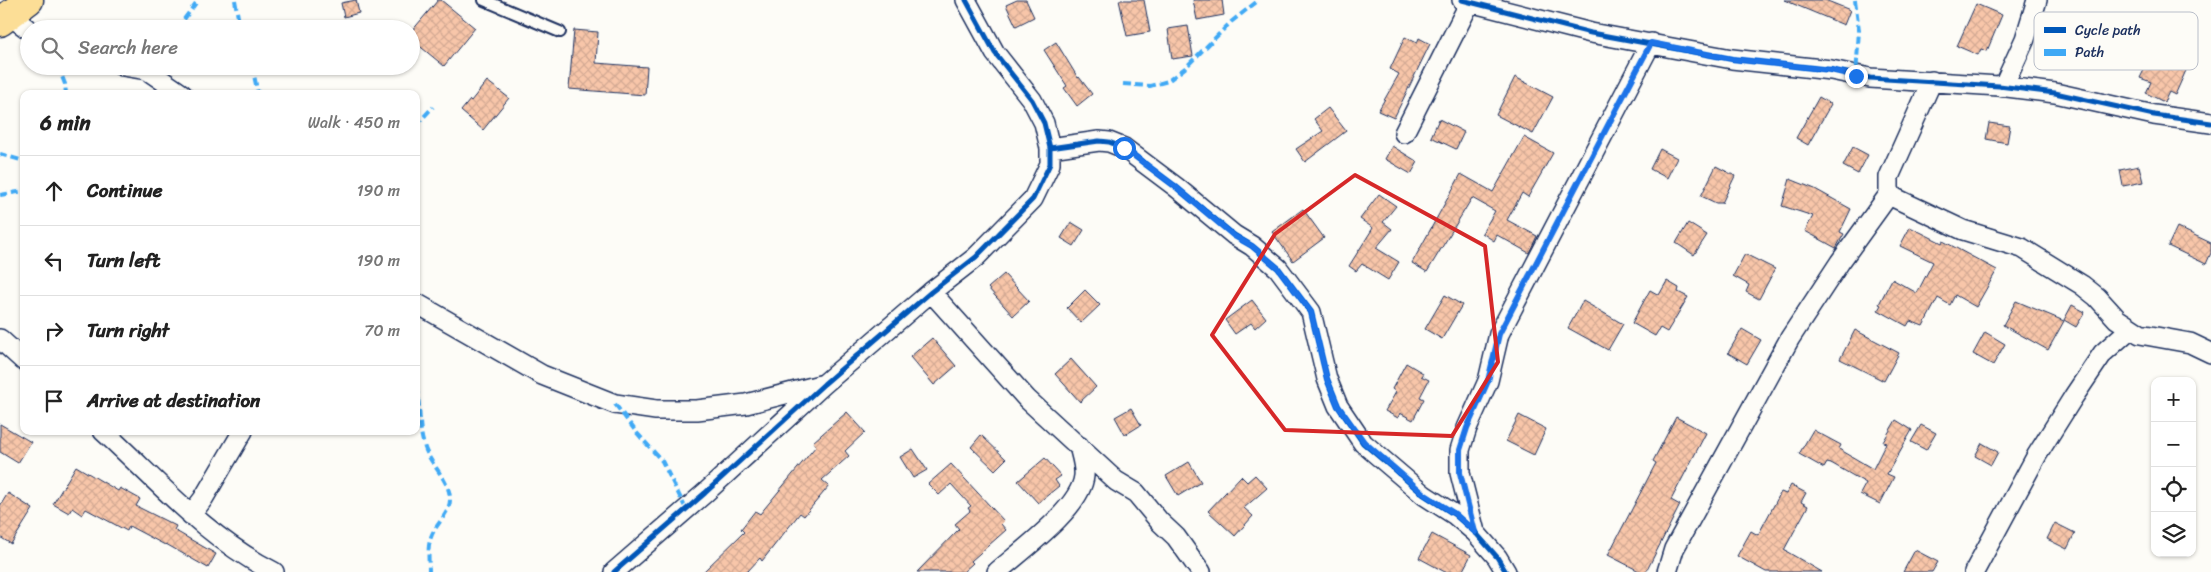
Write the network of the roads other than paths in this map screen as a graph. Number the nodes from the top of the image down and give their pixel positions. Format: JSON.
{"nodes":[{"id":1,"x":484,"y":0,"type":"edge"},
{"id":2,"x":966,"y":0,"type":"edge"},
{"id":3,"x":2037,"y":0,"type":"edge"},
{"id":4,"x":1466,"y":1,"type":"edge"},
{"id":5,"x":1490,"y":4,"type":"edge"},
{"id":6,"x":560,"y":32,"type":"dead end"},
{"id":7,"x":1651,"y":43,"type":"junction"},
{"id":8,"x":154,"y":75,"type":"edge"},
{"id":9,"x":1932,"y":81,"type":"junction"},
{"id":10,"x":2003,"y":87,"type":"junction"},
{"id":11,"x":176,"y":90,"type":"edge"},
{"id":12,"x":2211,"y":123,"type":"edge"},
{"id":13,"x":1404,"y":133,"type":"dead end"},
{"id":14,"x":1050,"y":148,"type":"junction"},
{"id":15,"x":1890,"y":192,"type":"junction"},
{"id":16,"x":931,"y":292,"type":"junction"},
{"id":17,"x":420,"y":305,"type":"edge"},
{"id":18,"x":2130,"y":329,"type":"junction"},
{"id":19,"x":0,"y":339,"type":"edge"},
{"id":20,"x":2208,"y":348,"type":"edge"},
{"id":21,"x":20,"y":357,"type":"edge"},
{"id":22,"x":824,"y":384,"type":"junction"},
{"id":23,"x":107,"y":435,"type":"edge"},
{"id":24,"x":241,"y":435,"type":"edge"},
{"id":25,"x":1079,"y":446,"type":"junction"},
{"id":26,"x":1116,"y":481,"type":"junction"},
{"id":27,"x":1080,"y":490,"type":"junction"},
{"id":28,"x":191,"y":515,"type":"junction"},
{"id":29,"x":1475,"y":532,"type":"junction"},
{"id":30,"x":270,"y":571,"type":"edge"},
{"id":31,"x":614,"y":572,"type":"edge"},
{"id":32,"x":997,"y":572,"type":"edge"},
{"id":33,"x":1201,"y":572,"type":"edge"},
{"id":34,"x":1506,"y":572,"type":"edge"},
{"id":35,"x":1667,"y":572,"type":"edge"},
{"id":36,"x":1974,"y":572,"type":"edge"}],
"edges":[{"from":1,"to":6,"type":"lane"},
{"from":2,"to":14,"type":"street"},
{"from":3,"to":10,"type":"street"},
{"from":4,"to":5,"type":"street"},
{"from":4,"to":13,"type":"street"},
{"from":5,"to":7,"type":"street"},
{"from":7,"to":9,"type":"street"},
{"from":7,"to":29,"type":"street"},
{"from":8,"to":11,"type":"street"},
{"from":9,"to":10,"type":"street"},
{"from":9,"to":15,"type":"street"},
{"from":10,"to":12,"type":"street"},
{"from":14,"to":16,"type":"street"},
{"from":14,"to":29,"type":"street"},
{"from":15,"to":18,"type":"street"},
{"from":15,"to":35,"type":"street"},
{"from":16,"to":22,"type":"street"},
{"from":16,"to":25,"type":"street"},
{"from":17,"to":22,"type":"street"},
{"from":18,"to":20,"type":"street"},
{"from":18,"to":36,"type":"street"},
{"from":19,"to":21,"type":"street"},
{"from":22,"to":31,"type":"street"},
{"from":23,"to":28,"type":"street"},
{"from":24,"to":28,"type":"street"},
{"from":25,"to":26,"type":"street"},
{"from":25,"to":27,"type":"street"},
{"from":26,"to":27,"type":"street"},
{"from":26,"to":33,"type":"street"},
{"from":27,"to":32,"type":"street"},
{"from":28,"to":30,"type":"street"},
{"from":29,"to":34,"type":"street"}]}
